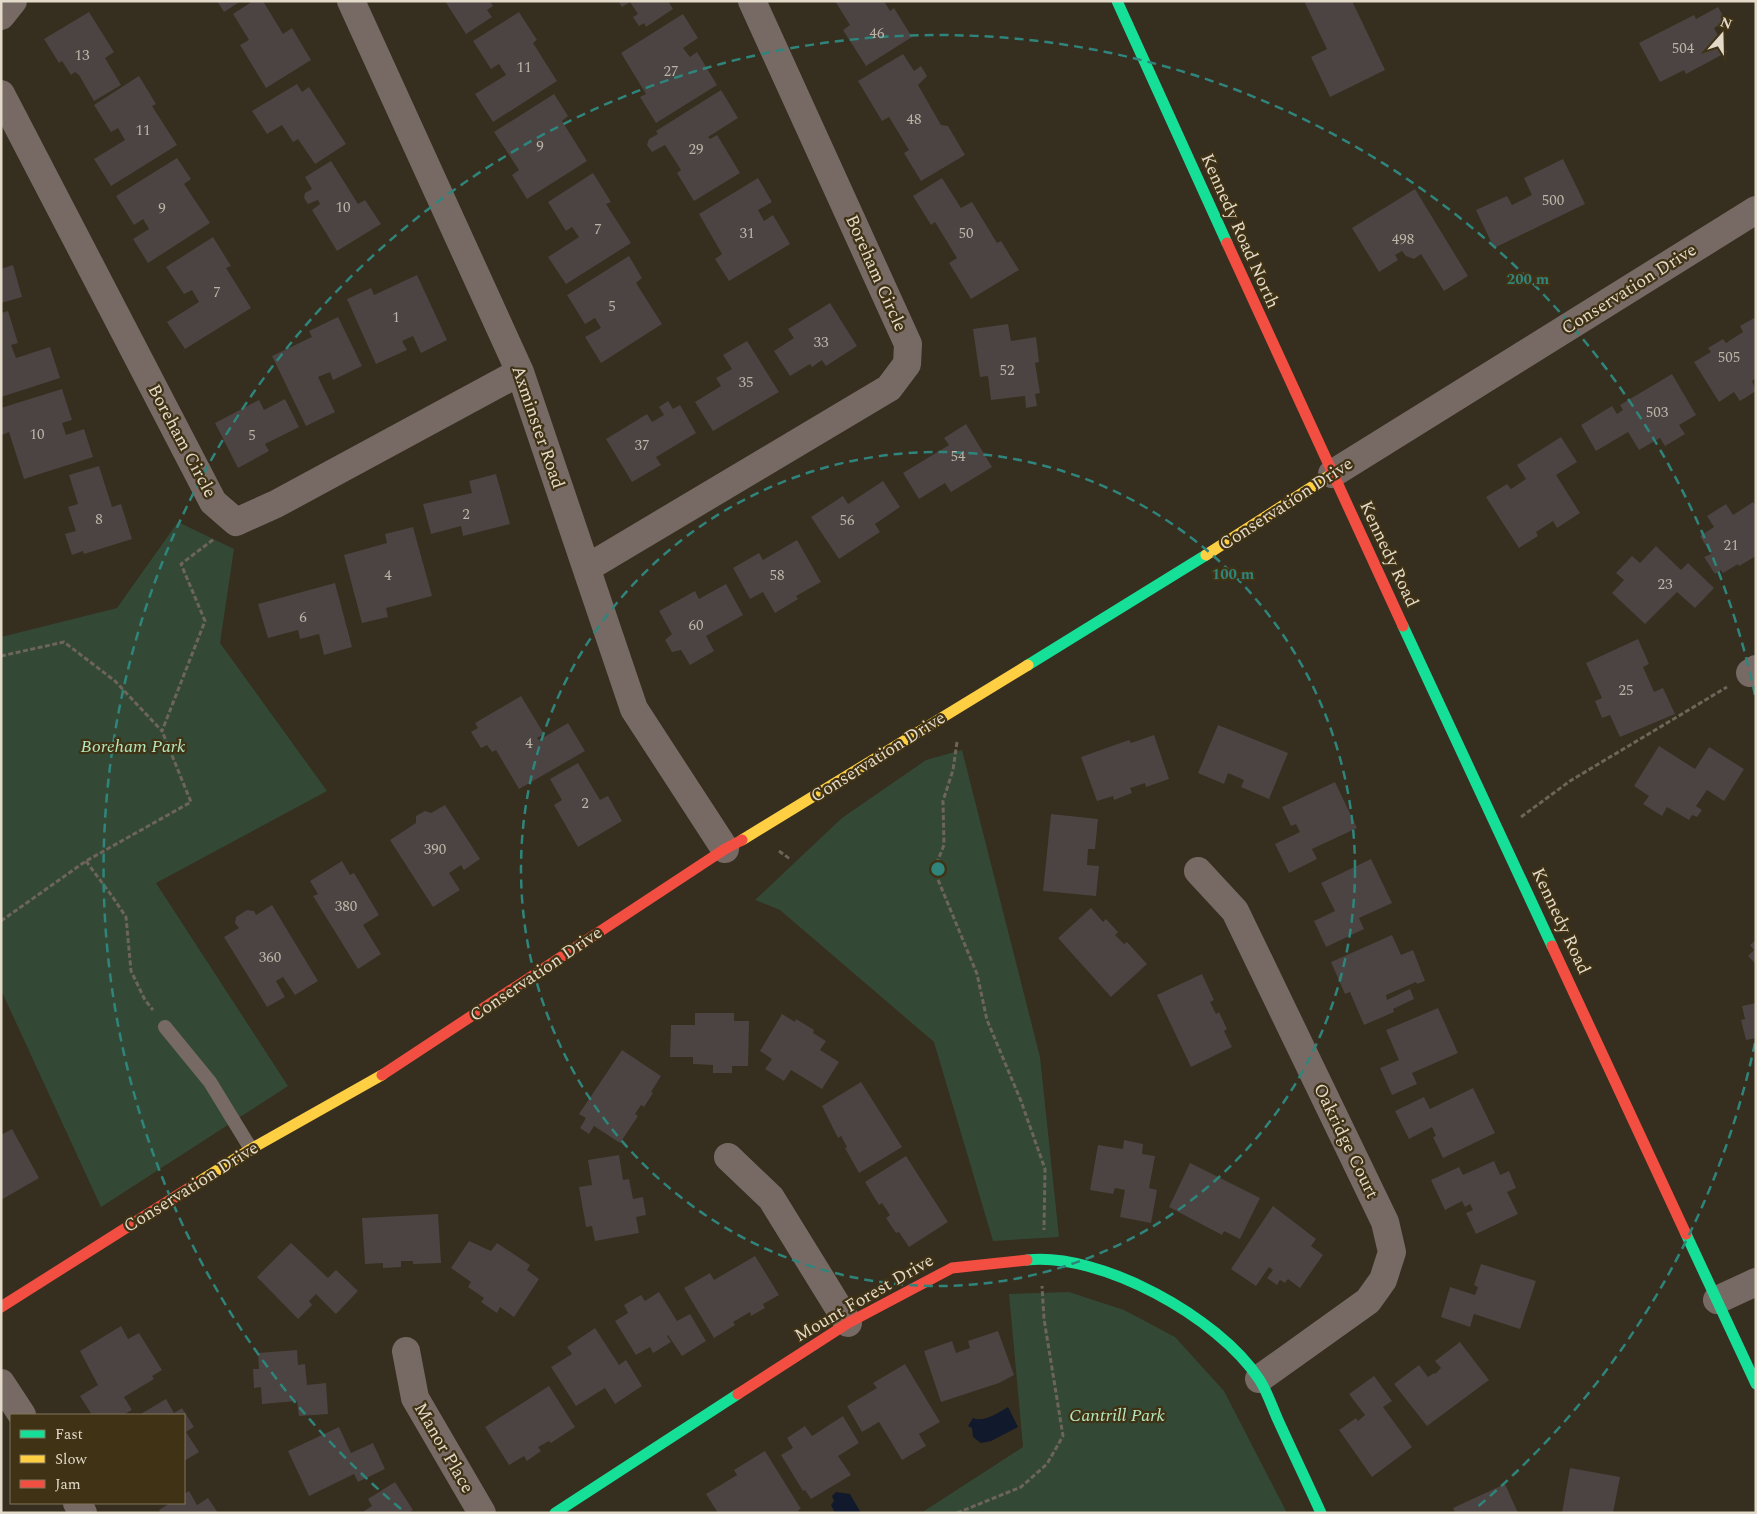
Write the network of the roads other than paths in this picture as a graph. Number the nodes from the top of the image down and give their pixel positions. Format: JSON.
{"nodes":[{"id":1,"x":13,"y":1,"type":"edge"},
{"id":2,"x":351,"y":1,"type":"edge"},
{"id":3,"x":752,"y":1,"type":"edge"},
{"id":4,"x":1117,"y":1,"type":"edge"},
{"id":5,"x":1,"y":16,"type":"edge"},
{"id":6,"x":1,"y":94,"type":"edge"},
{"id":7,"x":1756,"y":210,"type":"edge"},
{"id":8,"x":520,"y":372,"type":"junction"},
{"id":9,"x":1332,"y":474,"type":"junction"},
{"id":10,"x":587,"y":568,"type":"junction"},
{"id":11,"x":725,"y":849,"type":"junction"},
{"id":12,"x":1198,"y":871,"type":"dead end"},
{"id":13,"x":165,"y":1027,"type":"road end"},
{"id":14,"x":251,"y":1148,"type":"junction"},
{"id":15,"x":728,"y":1157,"type":"dead end"},
{"id":16,"x":1756,"y":1282,"type":"edge"},
{"id":17,"x":1717,"y":1300,"type":"junction"},
{"id":18,"x":1,"y":1307,"type":"edge"},
{"id":19,"x":848,"y":1323,"type":"junction"},
{"id":20,"x":406,"y":1352,"type":"dead end"},
{"id":21,"x":1259,"y":1379,"type":"junction"},
{"id":22,"x":1,"y":1383,"type":"edge"},
{"id":23,"x":1756,"y":1384,"type":"edge"},
{"id":24,"x":21,"y":1414,"type":"edge"},
{"id":25,"x":482,"y":1513,"type":"edge"},
{"id":26,"x":555,"y":1513,"type":"edge"},
{"id":27,"x":1321,"y":1513,"type":"edge"}],
"edges":[{"from":1,"to":5,"type":"street"},
{"from":2,"to":8,"type":"street","name":"Axminster Road"},
{"from":3,"to":10,"type":"street","name":"Boreham Circle"},
{"from":4,"to":9,"type":"street","name":"Kennedy Road North"},
{"from":6,"to":8,"type":"street","name":"Boreham Circle"},
{"from":7,"to":9,"type":"street","name":"Conservation Drive"},
{"from":8,"to":10,"type":"street","name":"Axminster Road"},
{"from":9,"to":11,"type":"street","name":"Conservation Drive"},
{"from":9,"to":17,"type":"street","name":"Kennedy Road"},
{"from":10,"to":11,"type":"street","name":"Axminster Road"},
{"from":11,"to":14,"type":"street","name":"Conservation Drive"},
{"from":12,"to":21,"type":"street","name":"Oakridge Court"},
{"from":13,"to":14,"type":"lane"},
{"from":14,"to":18,"type":"street","name":"Conservation Drive"},
{"from":15,"to":19,"type":"street"},
{"from":16,"to":17,"type":"street"},
{"from":17,"to":23,"type":"street","name":"Kennedy Road"},
{"from":19,"to":21,"type":"street","name":"Mount Forest Drive"},
{"from":19,"to":26,"type":"street","name":"Mount Forest Drive"},
{"from":20,"to":25,"type":"street","name":"Manor Place"},
{"from":21,"to":27,"type":"street","name":"Mount Forest Drive"},
{"from":22,"to":24,"type":"street"}]}
